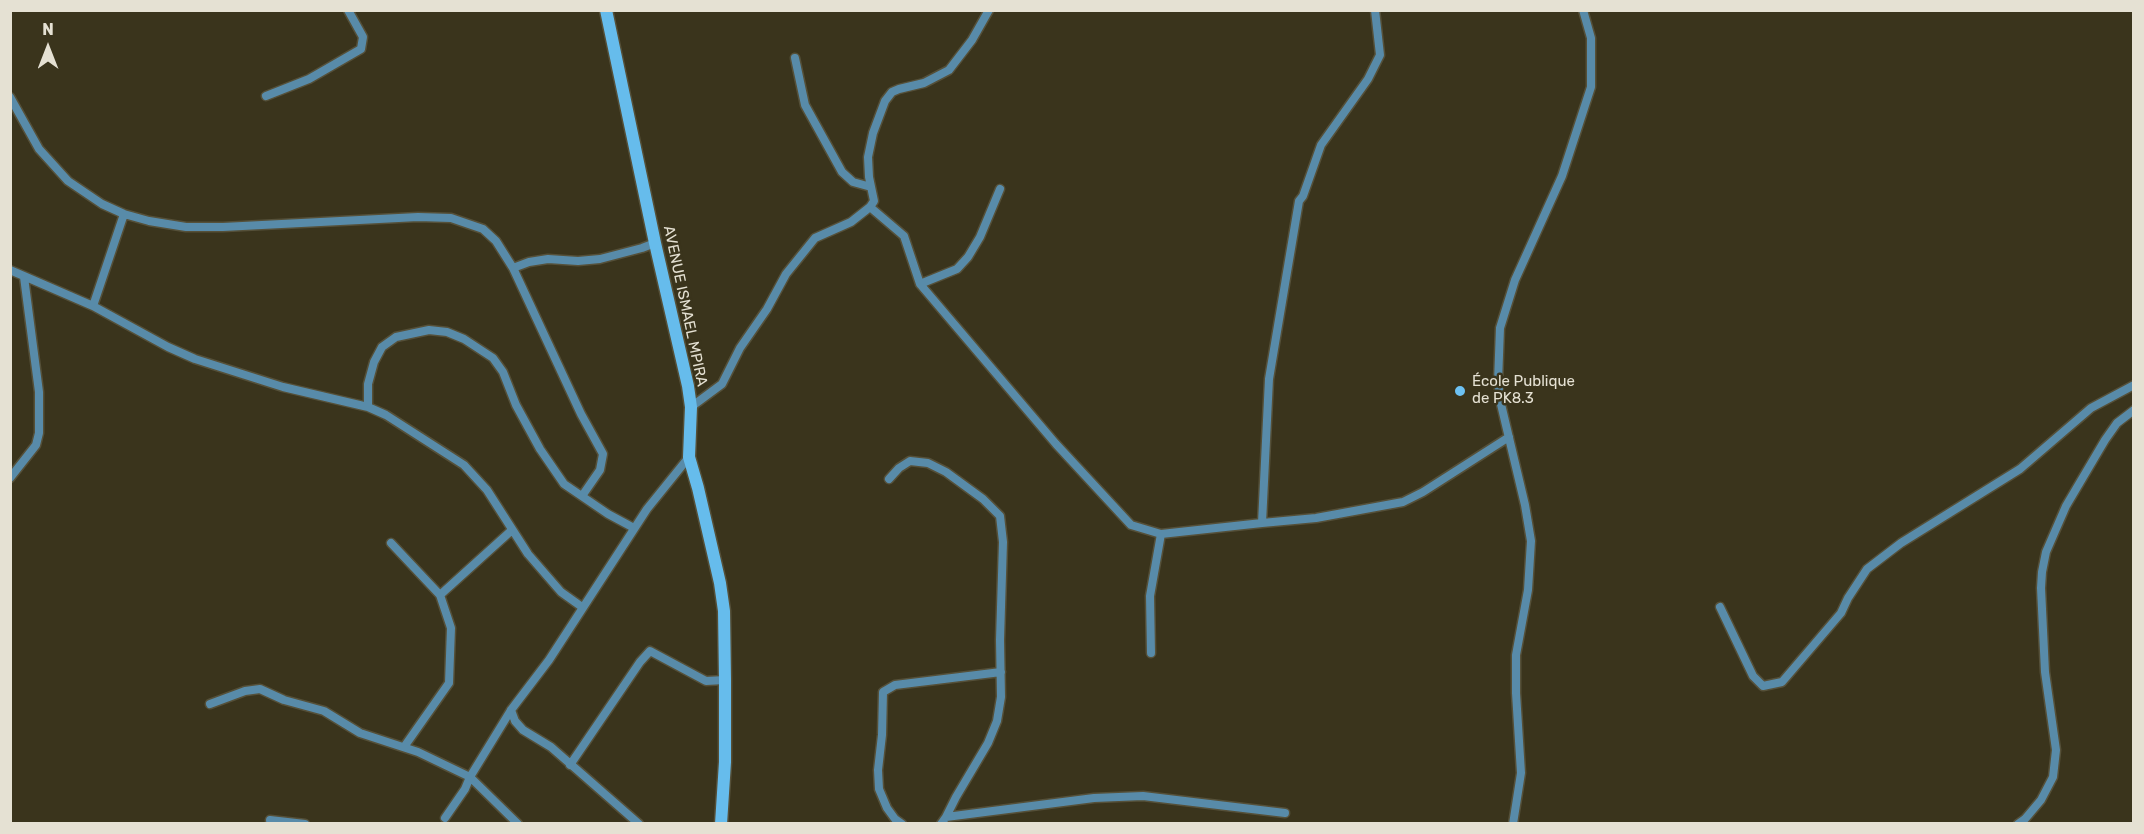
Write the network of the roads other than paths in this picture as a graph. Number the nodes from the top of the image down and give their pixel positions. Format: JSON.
{"nodes":[{"id":1,"x":348,"y":10,"type":"edge"},
{"id":2,"x":606,"y":10,"type":"edge"},
{"id":3,"x":989,"y":10,"type":"edge"},
{"id":4,"x":1375,"y":10,"type":"edge"},
{"id":5,"x":1583,"y":10,"type":"edge"},
{"id":6,"x":795,"y":58,"type":"dead end"},
{"id":7,"x":266,"y":96,"type":"dead end"},
{"id":8,"x":10,"y":97,"type":"edge"},
{"id":9,"x":871,"y":187,"type":"junction"},
{"id":10,"x":1000,"y":189,"type":"dead end"},
{"id":11,"x":870,"y":207,"type":"junction"},
{"id":12,"x":124,"y":214,"type":"junction"},
{"id":13,"x":655,"y":243,"type":"junction"},
{"id":14,"x":513,"y":268,"type":"junction"},
{"id":15,"x":10,"y":270,"type":"edge"},
{"id":16,"x":24,"y":277,"type":"junction"},
{"id":17,"x":920,"y":284,"type":"junction"},
{"id":18,"x":93,"y":306,"type":"junction"},
{"id":19,"x":2133,"y":385,"type":"edge"},
{"id":20,"x":368,"y":407,"type":"junction"},
{"id":21,"x":691,"y":407,"type":"junction"},
{"id":22,"x":2133,"y":410,"type":"edge"},
{"id":23,"x":1509,"y":437,"type":"junction"},
{"id":24,"x":689,"y":457,"type":"junction"},
{"id":25,"x":10,"y":478,"type":"edge"},
{"id":26,"x":890,"y":479,"type":"dead end"},
{"id":27,"x":582,"y":496,"type":"junction"},
{"id":28,"x":1262,"y":523,"type":"junction"},
{"id":29,"x":634,"y":528,"type":"junction"},
{"id":30,"x":512,"y":530,"type":"junction"},
{"id":31,"x":1161,"y":534,"type":"junction"},
{"id":32,"x":391,"y":543,"type":"dead end"},
{"id":33,"x":440,"y":595,"type":"junction"},
{"id":34,"x":1720,"y":606,"type":"dead end"},
{"id":35,"x":582,"y":607,"type":"junction"},
{"id":36,"x":1151,"y":653,"type":"dead end"},
{"id":37,"x":1001,"y":672,"type":"junction"},
{"id":38,"x":725,"y":680,"type":"junction"},
{"id":39,"x":210,"y":704,"type":"dead end"},
{"id":40,"x":511,"y":710,"type":"junction"},
{"id":41,"x":404,"y":747,"type":"junction"},
{"id":42,"x":570,"y":765,"type":"junction"},
{"id":43,"x":470,"y":777,"type":"junction"},
{"id":44,"x":1285,"y":813,"type":"dead end"},
{"id":45,"x":445,"y":818,"type":"dead end"},
{"id":46,"x":270,"y":820,"type":"dead end"},
{"id":47,"x":944,"y":820,"type":"edge"},
{"id":48,"x":305,"y":824,"type":"edge"},
{"id":49,"x":518,"y":824,"type":"edge"},
{"id":50,"x":639,"y":824,"type":"edge"},
{"id":51,"x":721,"y":824,"type":"edge"},
{"id":52,"x":902,"y":824,"type":"edge"},
{"id":53,"x":1513,"y":824,"type":"edge"},
{"id":54,"x":2018,"y":824,"type":"edge"}],
"edges":[{"from":1,"to":7,"type":"street"},
{"from":2,"to":13,"type":"main road","name":"AVENUE ISMAEL MPIRA"},
{"from":3,"to":9,"type":"street"},
{"from":4,"to":28,"type":"street"},
{"from":5,"to":23,"type":"street"},
{"from":6,"to":9,"type":"street"},
{"from":8,"to":12,"type":"street"},
{"from":9,"to":11,"type":"street"},
{"from":10,"to":17,"type":"street"},
{"from":11,"to":17,"type":"street"},
{"from":11,"to":21,"type":"street"},
{"from":12,"to":14,"type":"street"},
{"from":12,"to":18,"type":"street"},
{"from":13,"to":14,"type":"street"},
{"from":13,"to":21,"type":"main road","name":"AVENUE ISMAEL MPIRA"},
{"from":14,"to":27,"type":"street"},
{"from":15,"to":16,"type":"street"},
{"from":16,"to":18,"type":"street"},
{"from":16,"to":25,"type":"street"},
{"from":17,"to":31,"type":"street"},
{"from":18,"to":20,"type":"street"},
{"from":19,"to":34,"type":"street"},
{"from":20,"to":27,"type":"street"},
{"from":20,"to":30,"type":"street"},
{"from":21,"to":24,"type":"main road","name":"AVENUE ISMAEL MPIRA"},
{"from":22,"to":54,"type":"street"},
{"from":23,"to":28,"type":"street"},
{"from":23,"to":53,"type":"street"},
{"from":24,"to":29,"type":"street"},
{"from":24,"to":38,"type":"main road","name":"AVENUE ISMAEL MPIRA"},
{"from":26,"to":37,"type":"street"},
{"from":27,"to":29,"type":"street"},
{"from":28,"to":31,"type":"street"},
{"from":29,"to":35,"type":"street"},
{"from":30,"to":33,"type":"street"},
{"from":30,"to":35,"type":"street"},
{"from":31,"to":36,"type":"street"},
{"from":32,"to":33,"type":"street"},
{"from":33,"to":41,"type":"street"},
{"from":35,"to":40,"type":"street"},
{"from":37,"to":47,"type":"street"},
{"from":37,"to":52,"type":"street"},
{"from":38,"to":42,"type":"street"},
{"from":38,"to":51,"type":"main road","name":"AVENUE ISMAEL MPIRA"},
{"from":39,"to":41,"type":"street"},
{"from":40,"to":42,"type":"street"},
{"from":40,"to":43,"type":"street"},
{"from":41,"to":43,"type":"street"},
{"from":42,"to":50,"type":"street"},
{"from":43,"to":45,"type":"street"},
{"from":43,"to":49,"type":"street"},
{"from":44,"to":47,"type":"street"},
{"from":46,"to":48,"type":"street"}]}
